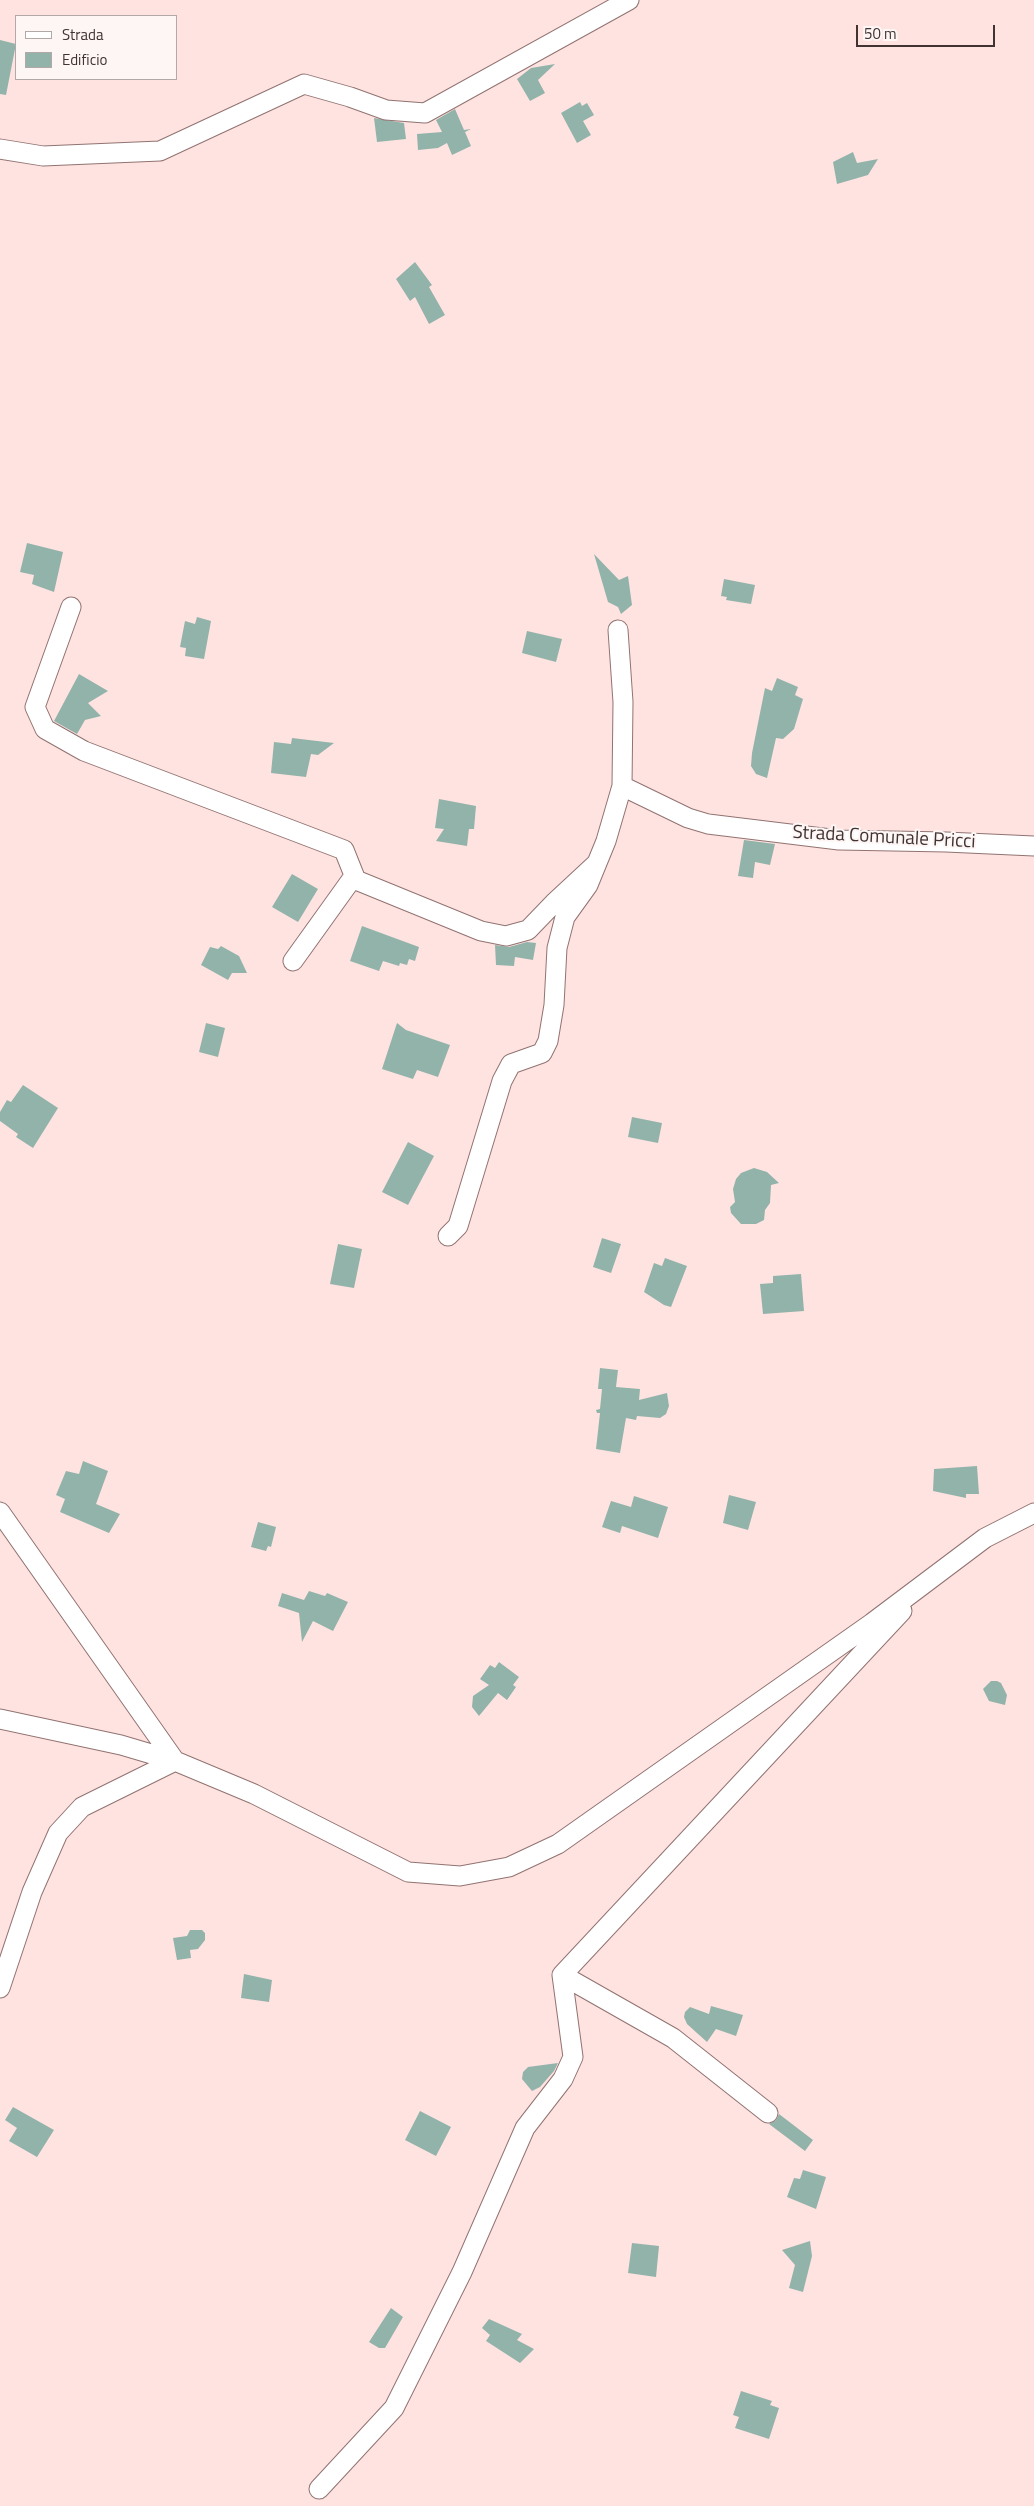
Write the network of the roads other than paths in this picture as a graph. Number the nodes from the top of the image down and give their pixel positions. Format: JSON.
{"nodes":[{"id":1,"x":629,"y":0,"type":"edge"},
{"id":2,"x":0,"y":148,"type":"edge"},
{"id":3,"x":71,"y":606,"type":"dead end"},
{"id":4,"x":618,"y":630,"type":"dead end"},
{"id":5,"x":622,"y":786,"type":"junction"},
{"id":6,"x":1034,"y":846,"type":"edge"},
{"id":7,"x":596,"y":864,"type":"junction"},
{"id":8,"x":354,"y":876,"type":"junction"},
{"id":9,"x":292,"y":961,"type":"dead end"},
{"id":10,"x":448,"y":1236,"type":"dead end"},
{"id":11,"x":0,"y":1512,"type":"edge"},
{"id":12,"x":1034,"y":1513,"type":"edge"},
{"id":13,"x":937,"y":1574,"type":"junction"},
{"id":14,"x":0,"y":1720,"type":"edge"},
{"id":15,"x":175,"y":1761,"type":"junction"},
{"id":16,"x":562,"y":1974,"type":"junction"},
{"id":17,"x":0,"y":1988,"type":"edge"},
{"id":18,"x":768,"y":2113,"type":"dead end"},
{"id":19,"x":319,"y":2488,"type":"dead end"}],
"edges":[{"from":1,"to":2,"type":"street"},
{"from":3,"to":8,"type":"street"},
{"from":4,"to":5,"type":"street"},
{"from":5,"to":6,"type":"street","name":"Strada Comunale Pricci"},
{"from":5,"to":7,"type":"street"},
{"from":7,"to":8,"type":"street"},
{"from":7,"to":10,"type":"street"},
{"from":8,"to":9,"type":"street"},
{"from":11,"to":15,"type":"street"},
{"from":12,"to":13,"type":"street"},
{"from":13,"to":15,"type":"street"},
{"from":13,"to":16,"type":"street"},
{"from":14,"to":15,"type":"street"},
{"from":15,"to":17,"type":"street"},
{"from":16,"to":18,"type":"street"},
{"from":16,"to":19,"type":"street"}]}
